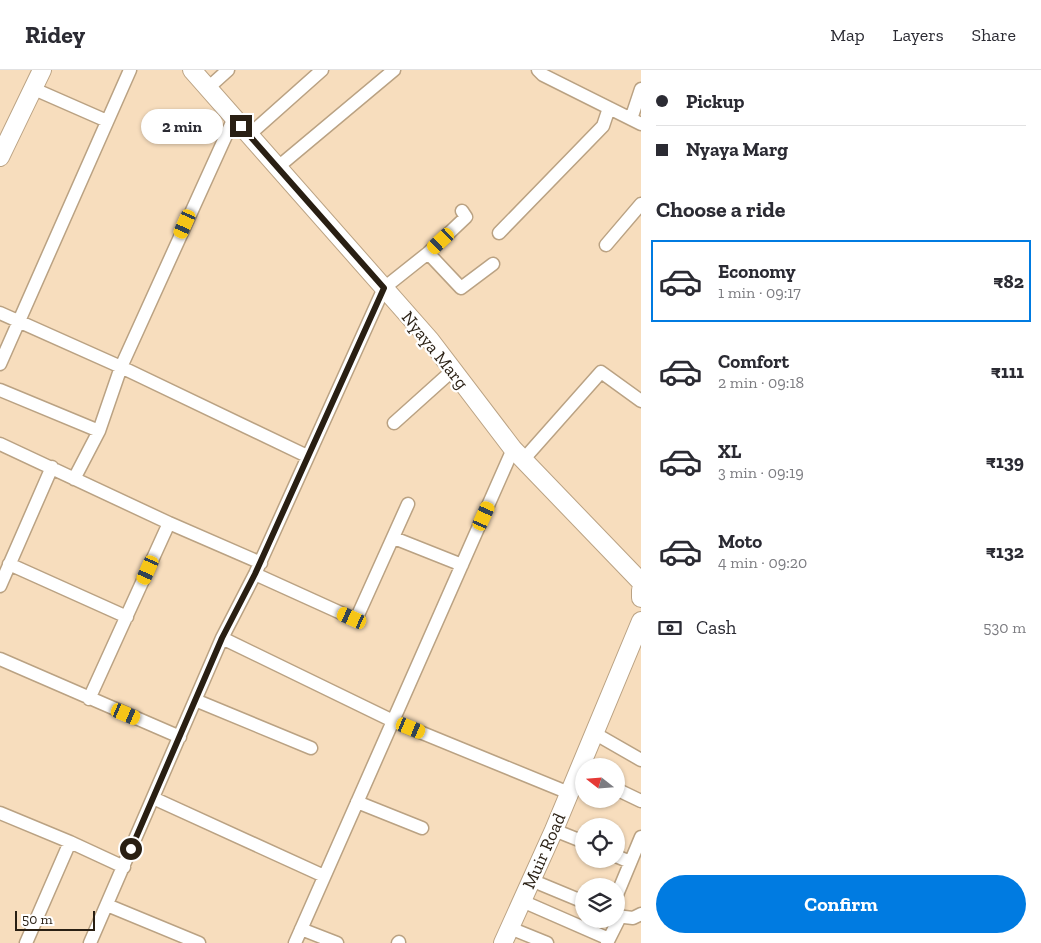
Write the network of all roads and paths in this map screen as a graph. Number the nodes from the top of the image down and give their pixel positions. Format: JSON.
{"nodes":[{"id":1,"x":42,"y":70,"type":"edge"},
{"id":2,"x":192,"y":70,"type":"edge"},
{"id":3,"x":228,"y":70,"type":"edge"},
{"id":4,"x":322,"y":70,"type":"edge"},
{"id":5,"x":394,"y":70,"type":"edge"},
{"id":6,"x":538,"y":70,"type":"edge"},
{"id":7,"x":130,"y":72,"type":"edge"},
{"id":8,"x":208,"y":88,"type":"junction"},
{"id":9,"x":34,"y":89,"type":"junction"},
{"id":10,"x":641,"y":89,"type":"edge"},
{"id":11,"x":608,"y":108,"type":"junction"},
{"id":12,"x":234,"y":118,"type":"junction"},
{"id":13,"x":107,"y":121,"type":"junction"},
{"id":14,"x":636,"y":122,"type":"edge"},
{"id":15,"x":249,"y":135,"type":"junction"},
{"id":16,"x":0,"y":157,"type":"edge"},
{"id":17,"x":278,"y":168,"type":"junction"},
{"id":18,"x":641,"y":204,"type":"edge"},
{"id":19,"x":462,"y":211,"type":"dead end"},
{"id":20,"x":499,"y":233,"type":"dead end"},
{"id":21,"x":606,"y":245,"type":"dead end"},
{"id":22,"x":428,"y":253,"type":"junction"},
{"id":23,"x":493,"y":264,"type":"dead end"},
{"id":24,"x":384,"y":288,"type":"junction"},
{"id":25,"x":0,"y":313,"type":"edge"},
{"id":26,"x":18,"y":322,"type":"junction"},
{"id":27,"x":0,"y":364,"type":"edge"},
{"id":28,"x":121,"y":367,"type":"junction"},
{"id":29,"x":453,"y":370,"type":"junction"},
{"id":30,"x":0,"y":390,"type":"edge"},
{"id":31,"x":641,"y":401,"type":"edge"},
{"id":32,"x":394,"y":423,"type":"dead end"},
{"id":33,"x":99,"y":431,"type":"junction"},
{"id":34,"x":0,"y":444,"type":"edge"},
{"id":35,"x":518,"y":454,"type":"junction"},
{"id":36,"x":307,"y":456,"type":"junction"},
{"id":37,"x":52,"y":467,"type":"junction"},
{"id":38,"x":74,"y":479,"type":"junction"},
{"id":39,"x":408,"y":504,"type":"dead end"},
{"id":40,"x":169,"y":523,"type":"junction"},
{"id":41,"x":394,"y":538,"type":"junction"},
{"id":42,"x":10,"y":564,"type":"junction"},
{"id":43,"x":462,"y":565,"type":"junction"},
{"id":44,"x":258,"y":569,"type":"junction"},
{"id":45,"x":641,"y":582,"type":"edge"},
{"id":46,"x":0,"y":586,"type":"edge"},
{"id":47,"x":641,"y":590,"type":"edge"},
{"id":48,"x":641,"y":598,"type":"edge"},
{"id":49,"x":127,"y":617,"type":"junction"},
{"id":50,"x":641,"y":621,"type":"edge"},
{"id":51,"x":222,"y":638,"type":"junction"},
{"id":52,"x":0,"y":660,"type":"edge"},
{"id":53,"x":89,"y":699,"type":"junction"},
{"id":54,"x":195,"y":700,"type":"junction"},
{"id":55,"x":393,"y":721,"type":"junction"},
{"id":56,"x":594,"y":733,"type":"junction"},
{"id":57,"x":180,"y":737,"type":"junction"},
{"id":58,"x":311,"y":748,"type":"dead end"},
{"id":59,"x":586,"y":758,"type":"edge"},
{"id":60,"x":641,"y":760,"type":"edge"},
{"id":61,"x":575,"y":784,"type":"edge"},
{"id":62,"x":625,"y":793,"type":"edge"},
{"id":63,"x":569,"y":794,"type":"junction"},
{"id":64,"x":153,"y":798,"type":"junction"},
{"id":65,"x":641,"y":801,"type":"edge"},
{"id":66,"x":357,"y":802,"type":"junction"},
{"id":67,"x":0,"y":814,"type":"edge"},
{"id":68,"x":422,"y":828,"type":"dead end"},
{"id":69,"x":554,"y":830,"type":"junction"},
{"id":70,"x":641,"y":836,"type":"edge"},
{"id":71,"x":575,"y":838,"type":"edge"},
{"id":72,"x":70,"y":842,"type":"junction"},
{"id":73,"x":625,"y":860,"type":"edge"},
{"id":74,"x":630,"y":862,"type":"junction"},
{"id":75,"x":124,"y":867,"type":"junction"},
{"id":76,"x":324,"y":876,"type":"junction"},
{"id":77,"x":624,"y":878,"type":"edge"},
{"id":78,"x":531,"y":880,"type":"junction"},
{"id":79,"x":575,"y":898,"type":"edge"},
{"id":80,"x":522,"y":901,"type":"junction"},
{"id":81,"x":107,"y":905,"type":"junction"},
{"id":82,"x":641,"y":914,"type":"edge"},
{"id":83,"x":625,"y":917,"type":"edge"},
{"id":84,"x":613,"y":928,"type":"edge"},
{"id":85,"x":301,"y":929,"type":"junction"},
{"id":86,"x":506,"y":936,"type":"edge"},
{"id":87,"x":608,"y":941,"type":"edge"},
{"id":88,"x":26,"y":943,"type":"edge"},
{"id":89,"x":90,"y":943,"type":"edge"},
{"id":90,"x":199,"y":943,"type":"edge"},
{"id":91,"x":295,"y":943,"type":"edge"},
{"id":92,"x":337,"y":943,"type":"edge"},
{"id":93,"x":547,"y":943,"type":"edge"}],
"edges":[{"from":1,"to":9,"type":"street"},
{"from":2,"to":8,"type":"street","name":"Nyaya Marg"},
{"from":3,"to":8,"type":"street"},
{"from":4,"to":15,"type":"street"},
{"from":5,"to":17,"type":"street"},
{"from":6,"to":11,"type":"street"},
{"from":7,"to":13,"type":"street"},
{"from":8,"to":12,"type":"street","name":"Nyaya Marg"},
{"from":9,"to":13,"type":"street"},
{"from":9,"to":16,"type":"street"},
{"from":10,"to":14,"type":"street"},
{"from":11,"to":14,"type":"street"},
{"from":11,"to":20,"type":"street"},
{"from":12,"to":15,"type":"street","name":"Nyaya Marg"},
{"from":12,"to":28,"type":"street"},
{"from":13,"to":26,"type":"street"},
{"from":15,"to":17,"type":"street","name":"Nyaya Marg"},
{"from":17,"to":24,"type":"street","name":"Nyaya Marg"},
{"from":18,"to":21,"type":"street"},
{"from":19,"to":22,"type":"street"},
{"from":22,"to":23,"type":"street"},
{"from":22,"to":24,"type":"street"},
{"from":24,"to":29,"type":"street","name":"Nyaya Marg"},
{"from":24,"to":36,"type":"street"},
{"from":25,"to":26,"type":"street"},
{"from":26,"to":27,"type":"street"},
{"from":26,"to":28,"type":"street"},
{"from":28,"to":33,"type":"street"},
{"from":28,"to":36,"type":"street"},
{"from":29,"to":32,"type":"street"},
{"from":29,"to":35,"type":"street","name":"Nyaya Marg"},
{"from":30,"to":33,"type":"street"},
{"from":31,"to":35,"type":"street"},
{"from":33,"to":38,"type":"street"},
{"from":34,"to":37,"type":"street"},
{"from":35,"to":43,"type":"street"},
{"from":35,"to":45,"type":"street","name":"Nyaya Marg"},
{"from":36,"to":44,"type":"street"},
{"from":37,"to":38,"type":"street"},
{"from":37,"to":42,"type":"street"},
{"from":38,"to":40,"type":"street"},
{"from":39,"to":41,"type":"street"},
{"from":40,"to":44,"type":"street"},
{"from":40,"to":49,"type":"street"},
{"from":41,"to":43,"type":"street"},
{"from":41,"to":44,"type":"street"},
{"from":42,"to":46,"type":"street"},
{"from":42,"to":49,"type":"street"},
{"from":43,"to":55,"type":"street"},
{"from":44,"to":51,"type":"street"},
{"from":47,"to":48,"type":"street"},
{"from":49,"to":53,"type":"street"},
{"from":50,"to":56,"type":"street","name":"Muir Road"},
{"from":51,"to":54,"type":"street"},
{"from":51,"to":55,"type":"street"},
{"from":52,"to":53,"type":"street"},
{"from":53,"to":57,"type":"street"},
{"from":54,"to":57,"type":"street"},
{"from":54,"to":58,"type":"street"},
{"from":55,"to":63,"type":"street"},
{"from":55,"to":66,"type":"street"},
{"from":56,"to":59,"type":"street","name":"Muir Road"},
{"from":56,"to":60,"type":"street"},
{"from":57,"to":64,"type":"street"},
{"from":61,"to":63,"type":"street","name":"Muir Road"},
{"from":62,"to":65,"type":"street"},
{"from":63,"to":69,"type":"street","name":"Muir Road"},
{"from":64,"to":75,"type":"street"},
{"from":64,"to":76,"type":"street"},
{"from":66,"to":68,"type":"street"},
{"from":66,"to":76,"type":"street"},
{"from":67,"to":72,"type":"street"},
{"from":69,"to":71,"type":"street"},
{"from":69,"to":78,"type":"street","name":"Muir Road"},
{"from":70,"to":74,"type":"street"},
{"from":72,"to":75,"type":"street"},
{"from":72,"to":88,"type":"street"},
{"from":73,"to":74,"type":"street"},
{"from":74,"to":77,"type":"street"},
{"from":75,"to":81,"type":"street"},
{"from":76,"to":85,"type":"street"},
{"from":78,"to":79,"type":"street"},
{"from":78,"to":80,"type":"street","name":"Muir Road"},
{"from":80,"to":86,"type":"street","name":"Muir Road"},
{"from":80,"to":87,"type":"street"},
{"from":81,"to":89,"type":"street"},
{"from":81,"to":90,"type":"street"},
{"from":82,"to":83,"type":"street"},
{"from":84,"to":87,"type":"street"},
{"from":85,"to":91,"type":"street"},
{"from":85,"to":92,"type":"street"},
{"from":86,"to":93,"type":"street"}]}
